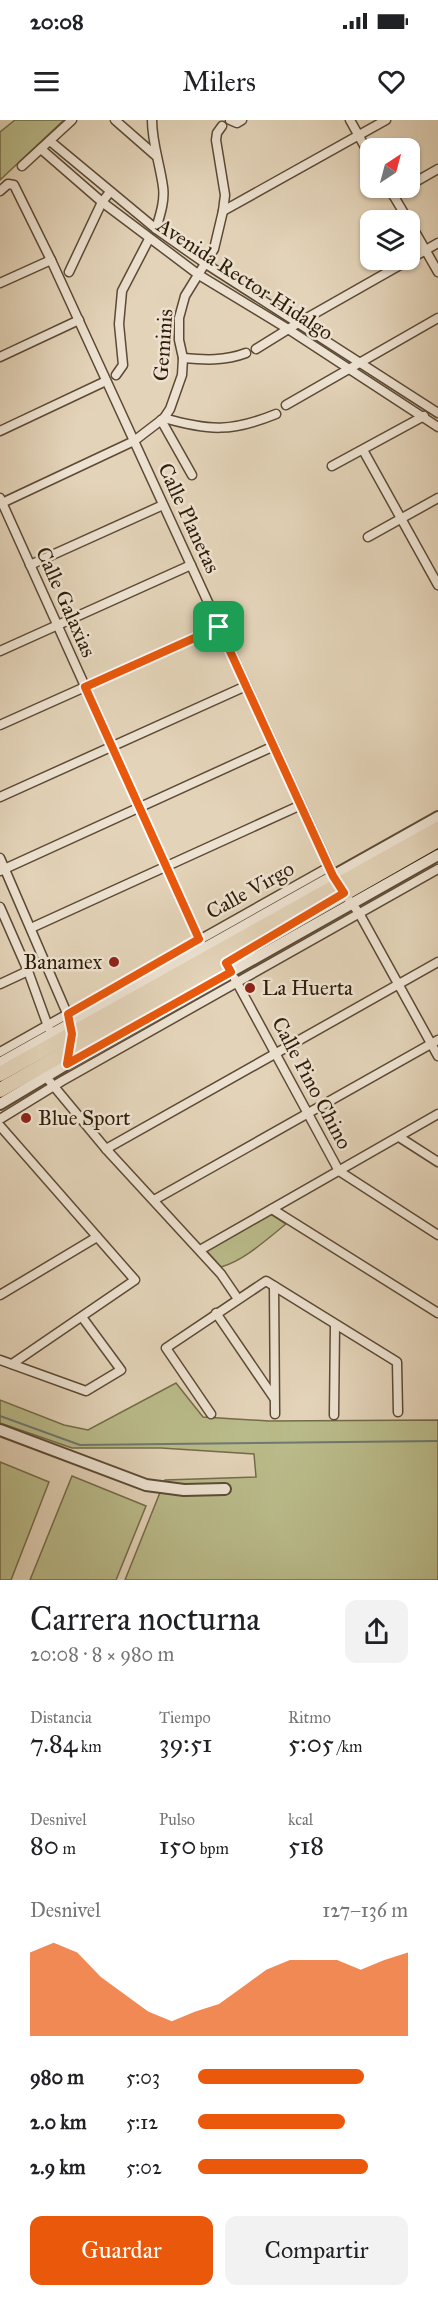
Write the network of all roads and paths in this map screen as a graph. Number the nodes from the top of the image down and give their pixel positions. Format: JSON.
{"nodes":[{"id":1,"x":72,"y":120,"type":"edge"},
{"id":2,"x":115,"y":120,"type":"edge"},
{"id":3,"x":152,"y":120,"type":"edge"},
{"id":4,"x":350,"y":120,"type":"edge"},
{"id":5,"x":386,"y":120,"type":"edge"},
{"id":6,"x":222,"y":126,"type":"dead end"},
{"id":7,"x":359,"y":135,"type":"junction"},
{"id":8,"x":361,"y":138,"type":"edge"},
{"id":9,"x":50,"y":141,"type":"junction"},
{"id":10,"x":42,"y":149,"type":"junction"},
{"id":11,"x":155,"y":156,"type":"junction"},
{"id":12,"x":22,"y":166,"type":"dead end"},
{"id":13,"x":438,"y":169,"type":"edge"},
{"id":14,"x":420,"y":179,"type":"edge"},
{"id":15,"x":0,"y":191,"type":"edge"},
{"id":16,"x":110,"y":192,"type":"junction"},
{"id":17,"x":102,"y":202,"type":"junction"},
{"id":18,"x":223,"y":211,"type":"junction"},
{"id":19,"x":156,"y":230,"type":"junction"},
{"id":20,"x":149,"y":239,"type":"junction"},
{"id":21,"x":420,"y":240,"type":"edge"},
{"id":22,"x":438,"y":243,"type":"edge"},
{"id":23,"x":426,"y":250,"type":"junction"},
{"id":24,"x":420,"y":253,"type":"edge"},
{"id":25,"x":51,"y":260,"type":"junction"},
{"id":26,"x":206,"y":264,"type":"junction"},
{"id":27,"x":390,"y":270,"type":"edge"},
{"id":28,"x":69,"y":272,"type":"dead end"},
{"id":29,"x":438,"y":272,"type":"edge"},
{"id":30,"x":199,"y":274,"type":"junction"},
{"id":31,"x":0,"y":284,"type":"edge"},
{"id":32,"x":438,"y":318,"type":"edge"},
{"id":33,"x":79,"y":320,"type":"junction"},
{"id":34,"x":298,"y":323,"type":"junction"},
{"id":35,"x":288,"y":329,"type":"junction"},
{"id":36,"x":256,"y":349,"type":"dead end"},
{"id":37,"x":246,"y":353,"type":"dead end"},
{"id":38,"x":0,"y":357,"type":"edge"},
{"id":39,"x":183,"y":358,"type":"junction"},
{"id":40,"x":361,"y":362,"type":"junction"},
{"id":41,"x":349,"y":369,"type":"junction"},
{"id":42,"x":116,"y":375,"type":"dead end"},
{"id":43,"x":106,"y":381,"type":"junction"},
{"id":44,"x":286,"y":405,"type":"dead end"},
{"id":45,"x":437,"y":411,"type":"edge"},
{"id":46,"x":276,"y":414,"type":"dead end"},
{"id":47,"x":422,"y":417,"type":"junction"},
{"id":48,"x":162,"y":419,"type":"junction"},
{"id":49,"x":438,"y":427,"type":"edge"},
{"id":50,"x":0,"y":431,"type":"edge"},
{"id":51,"x":134,"y":441,"type":"junction"},
{"id":52,"x":363,"y":450,"type":"junction"},
{"id":53,"x":332,"y":466,"type":"dead end"},
{"id":54,"x":192,"y":475,"type":"dead end"},
{"id":55,"x":438,"y":498,"type":"edge"},
{"id":56,"x":1,"y":504,"type":"edge"},
{"id":57,"x":163,"y":505,"type":"junction"},
{"id":58,"x":401,"y":518,"type":"junction"},
{"id":59,"x":368,"y":537,"type":"dead end"},
{"id":60,"x":30,"y":565,"type":"junction"},
{"id":61,"x":191,"y":566,"type":"junction"},
{"id":62,"x":438,"y":585,"type":"edge"},
{"id":63,"x":57,"y":626,"type":"junction"},
{"id":64,"x":219,"y":627,"type":"junction"},
{"id":65,"x":0,"y":651,"type":"edge"},
{"id":66,"x":246,"y":686,"type":"junction"},
{"id":67,"x":85,"y":687,"type":"junction"},
{"id":68,"x":0,"y":725,"type":"edge"},
{"id":69,"x":112,"y":746,"type":"junction"},
{"id":70,"x":274,"y":746,"type":"junction"},
{"id":71,"x":0,"y":797,"type":"edge"},
{"id":72,"x":301,"y":805,"type":"junction"},
{"id":73,"x":140,"y":807,"type":"junction"},
{"id":74,"x":438,"y":817,"type":"edge"},
{"id":75,"x":438,"y":829,"type":"edge"},
{"id":76,"x":438,"y":840,"type":"edge"},
{"id":77,"x":438,"y":855,"type":"edge"},
{"id":78,"x":0,"y":858,"type":"edge"},
{"id":79,"x":166,"y":866,"type":"junction"},
{"id":80,"x":438,"y":869,"type":"edge"},
{"id":81,"x":2,"y":870,"type":"edge"},
{"id":82,"x":343,"y":890,"type":"junction"},
{"id":83,"x":0,"y":907,"type":"edge"},
{"id":84,"x":31,"y":928,"type":"junction"},
{"id":85,"x":203,"y":949,"type":"junction"},
{"id":86,"x":438,"y":962,"type":"edge"},
{"id":87,"x":229,"y":967,"type":"junction"},
{"id":88,"x":28,"y":971,"type":"junction"},
{"id":89,"x":238,"y":983,"type":"junction"},
{"id":90,"x":0,"y":984,"type":"edge"},
{"id":91,"x":398,"y":984,"type":"junction"},
{"id":92,"x":70,"y":1024,"type":"junction"},
{"id":93,"x":435,"y":1042,"type":"edge"},
{"id":94,"x":59,"y":1048,"type":"junction"},
{"id":95,"x":0,"y":1052,"type":"edge"},
{"id":96,"x":274,"y":1054,"type":"junction"},
{"id":97,"x":438,"y":1056,"type":"edge"},
{"id":98,"x":0,"y":1063,"type":"edge"},
{"id":99,"x":37,"y":1067,"type":"junction"},
{"id":100,"x":0,"y":1074,"type":"edge"},
{"id":101,"x":54,"y":1086,"type":"junction"},
{"id":102,"x":0,"y":1090,"type":"edge"},
{"id":103,"x":0,"y":1104,"type":"edge"},
{"id":104,"x":308,"y":1114,"type":"junction"},
{"id":105,"x":438,"y":1114,"type":"edge"},
{"id":106,"x":0,"y":1119,"type":"edge"},
{"id":107,"x":0,"y":1126,"type":"edge"},
{"id":108,"x":399,"y":1137,"type":"junction"},
{"id":109,"x":106,"y":1149,"type":"junction"},
{"id":110,"x":438,"y":1162,"type":"edge"},
{"id":111,"x":339,"y":1171,"type":"junction"},
{"id":112,"x":154,"y":1200,"type":"junction"},
{"id":113,"x":272,"y":1209,"type":"junction"},
{"id":114,"x":438,"y":1235,"type":"edge"},
{"id":115,"x":97,"y":1237,"type":"junction"},
{"id":116,"x":200,"y":1250,"type":"junction"},
{"id":117,"x":274,"y":1286,"type":"junction"},
{"id":118,"x":0,"y":1294,"type":"edge"},
{"id":119,"x":238,"y":1299,"type":"junction"},
{"id":120,"x":216,"y":1313,"type":"junction"},
{"id":121,"x":438,"y":1313,"type":"edge"},
{"id":122,"x":82,"y":1317,"type":"junction"},
{"id":123,"x":335,"y":1325,"type":"junction"},
{"id":124,"x":0,"y":1360,"type":"edge"},
{"id":125,"x":12,"y":1364,"type":"junction"},
{"id":126,"x":274,"y":1399,"type":"junction"},
{"id":127,"x":398,"y":1412,"type":"dead end"},
{"id":128,"x":211,"y":1414,"type":"dead end"},
{"id":129,"x":275,"y":1414,"type":"dead end"},
{"id":130,"x":334,"y":1415,"type":"dead end"},
{"id":131,"x":0,"y":1430,"type":"edge"},
{"id":132,"x":225,"y":1489,"type":"dead end"}],
"edges":[{"from":1,"to":9,"type":"street"},
{"from":2,"to":11,"type":"street"},
{"from":3,"to":11,"type":"street"},
{"from":4,"to":7,"type":"street"},
{"from":5,"to":7,"type":"street"},
{"from":6,"to":18,"type":"street","name":"Geminis"},
{"from":7,"to":8,"type":"street"},
{"from":7,"to":18,"type":"street"},
{"from":9,"to":10,"type":"street"},
{"from":9,"to":16,"type":"street","name":"Avenida Rector Hidalgo"},
{"from":10,"to":12,"type":"street"},
{"from":10,"to":17,"type":"street","name":"Avenida Rector Hidalgo"},
{"from":11,"to":19,"type":"street"},
{"from":13,"to":14,"type":"street"},
{"from":15,"to":25,"type":"street","name":"Calle Planetas"},
{"from":16,"to":17,"type":"street"},
{"from":16,"to":19,"type":"street","name":"Avenida Rector Hidalgo"},
{"from":17,"to":20,"type":"street","name":"Avenida Rector Hidalgo"},
{"from":17,"to":28,"type":"street"},
{"from":18,"to":26,"type":"street","name":"Geminis"},
{"from":19,"to":26,"type":"street","name":"Avenida Rector Hidalgo"},
{"from":20,"to":30,"type":"street","name":"Avenida Rector Hidalgo"},
{"from":20,"to":42,"type":"street"},
{"from":21,"to":23,"type":"street"},
{"from":22,"to":23,"type":"street"},
{"from":23,"to":24,"type":"street"},
{"from":23,"to":29,"type":"street"},
{"from":25,"to":31,"type":"street"},
{"from":25,"to":33,"type":"street","name":"Calle Planetas"},
{"from":26,"to":30,"type":"street","name":"Geminis"},
{"from":26,"to":34,"type":"street","name":"Avenida Rector Hidalgo"},
{"from":27,"to":34,"type":"street"},
{"from":30,"to":35,"type":"street","name":"Avenida Rector Hidalgo"},
{"from":30,"to":39,"type":"street","name":"Geminis"},
{"from":32,"to":40,"type":"street"},
{"from":33,"to":38,"type":"street"},
{"from":33,"to":43,"type":"street","name":"Calle Planetas"},
{"from":34,"to":35,"type":"street"},
{"from":34,"to":40,"type":"street","name":"Avenida Rector Hidalgo"},
{"from":35,"to":36,"type":"street"},
{"from":35,"to":41,"type":"street","name":"Avenida Rector Hidalgo"},
{"from":37,"to":39,"type":"street"},
{"from":39,"to":48,"type":"street","name":"Geminis"},
{"from":40,"to":41,"type":"street"},
{"from":40,"to":45,"type":"street","name":"Avenida Rector Hidalgo"},
{"from":41,"to":44,"type":"street"},
{"from":41,"to":47,"type":"street","name":"Avenida Rector Hidalgo"},
{"from":43,"to":50,"type":"street"},
{"from":43,"to":51,"type":"street","name":"Calle Planetas"},
{"from":45,"to":47,"type":"street"},
{"from":46,"to":48,"type":"street"},
{"from":47,"to":49,"type":"street","name":"Avenida Rector Hidalgo"},
{"from":47,"to":52,"type":"street"},
{"from":48,"to":51,"type":"street","name":"Geminis"},
{"from":48,"to":54,"type":"street"},
{"from":51,"to":56,"type":"street","name":"Geminis"},
{"from":51,"to":57,"type":"street","name":"Calle Planetas"},
{"from":52,"to":53,"type":"street"},
{"from":52,"to":58,"type":"street"},
{"from":55,"to":58,"type":"street"},
{"from":56,"to":60,"type":"street","name":"Calle Galaxias"},
{"from":57,"to":60,"type":"street"},
{"from":57,"to":61,"type":"street","name":"Calle Planetas"},
{"from":58,"to":59,"type":"street"},
{"from":58,"to":62,"type":"street"},
{"from":60,"to":63,"type":"street","name":"Calle Galaxias"},
{"from":61,"to":63,"type":"street"},
{"from":61,"to":64,"type":"street","name":"Calle Planetas"},
{"from":63,"to":65,"type":"street"},
{"from":63,"to":67,"type":"street","name":"Calle Galaxias"},
{"from":64,"to":66,"type":"street","name":"Calle Planetas"},
{"from":64,"to":67,"type":"street"},
{"from":66,"to":69,"type":"street"},
{"from":66,"to":70,"type":"street","name":"Calle Planetas"},
{"from":67,"to":68,"type":"street"},
{"from":67,"to":69,"type":"street","name":"Calle Galaxias"},
{"from":69,"to":71,"type":"street"},
{"from":69,"to":73,"type":"street","name":"Calle Galaxias"},
{"from":70,"to":72,"type":"street","name":"Calle Planetas"},
{"from":70,"to":73,"type":"street"},
{"from":72,"to":79,"type":"street"},
{"from":72,"to":82,"type":"street","name":"Calle Planetas"},
{"from":73,"to":79,"type":"street","name":"Calle Galaxias"},
{"from":73,"to":81,"type":"street"},
{"from":74,"to":82,"type":"street"},
{"from":75,"to":82,"type":"main road"},
{"from":76,"to":82,"type":"main road"},
{"from":77,"to":82,"type":"street"},
{"from":78,"to":81,"type":"street"},
{"from":79,"to":84,"type":"street"},
{"from":79,"to":85,"type":"street","name":"Calle Galaxias"},
{"from":80,"to":82,"type":"street"},
{"from":81,"to":84,"type":"street"},
{"from":82,"to":85,"type":"main road"},
{"from":82,"to":85,"type":"street","name":"Calle Virgo"},
{"from":82,"to":87,"type":"main road"},
{"from":82,"to":89,"type":"street"},
{"from":82,"to":91,"type":"street","name":"Calle Planetas"},
{"from":83,"to":88,"type":"street"},
{"from":84,"to":92,"type":"street"},
{"from":85,"to":92,"type":"main road"},
{"from":85,"to":92,"type":"street","name":"Calle Virgo"},
{"from":86,"to":91,"type":"street"},
{"from":87,"to":89,"type":"street","name":"Calle Pino Chino"},
{"from":87,"to":94,"type":"main road"},
{"from":88,"to":90,"type":"street"},
{"from":88,"to":94,"type":"street"},
{"from":89,"to":96,"type":"street","name":"Calle Pino Chino"},
{"from":89,"to":101,"type":"street"},
{"from":91,"to":93,"type":"street","name":"Calle Planetas"},
{"from":91,"to":96,"type":"street"},
{"from":92,"to":94,"type":"main road"},
{"from":92,"to":94,"type":"street","name":"Calle Virgo"},
{"from":93,"to":97,"type":"street","name":"Calle Planetas"},
{"from":93,"to":104,"type":"street"},
{"from":94,"to":95,"type":"street","name":"Calle Virgo"},
{"from":94,"to":98,"type":"street"},
{"from":94,"to":99,"type":"main road"},
{"from":96,"to":104,"type":"street","name":"Calle Pino Chino"},
{"from":96,"to":109,"type":"street"},
{"from":99,"to":100,"type":"main road"},
{"from":99,"to":101,"type":"street"},
{"from":99,"to":102,"type":"main road"},
{"from":99,"to":103,"type":"street"},
{"from":101,"to":106,"type":"street"},
{"from":101,"to":109,"type":"street"},
{"from":104,"to":111,"type":"street","name":"Calle Pino Chino"},
{"from":104,"to":112,"type":"street"},
{"from":105,"to":108,"type":"street"},
{"from":107,"to":115,"type":"street"},
{"from":108,"to":110,"type":"street"},
{"from":108,"to":111,"type":"street"},
{"from":109,"to":112,"type":"street"},
{"from":111,"to":113,"type":"street"},
{"from":111,"to":114,"type":"street","name":"Calle Pino Chino"},
{"from":112,"to":116,"type":"street"},
{"from":113,"to":116,"type":"street"},
{"from":113,"to":121,"type":"street"},
{"from":115,"to":118,"type":"street"},
{"from":115,"to":122,"type":"street"},
{"from":116,"to":119,"type":"street"},
{"from":117,"to":119,"type":"street"},
{"from":117,"to":123,"type":"street"},
{"from":117,"to":126,"type":"street"},
{"from":119,"to":120,"type":"street"},
{"from":120,"to":126,"type":"street"},
{"from":120,"to":128,"type":"street"},
{"from":122,"to":125,"type":"street"},
{"from":122,"to":125,"type":"street"},
{"from":123,"to":127,"type":"street"},
{"from":123,"to":130,"type":"street"},
{"from":124,"to":125,"type":"street"},
{"from":126,"to":129,"type":"street"},
{"from":131,"to":132,"type":"street"}]}
